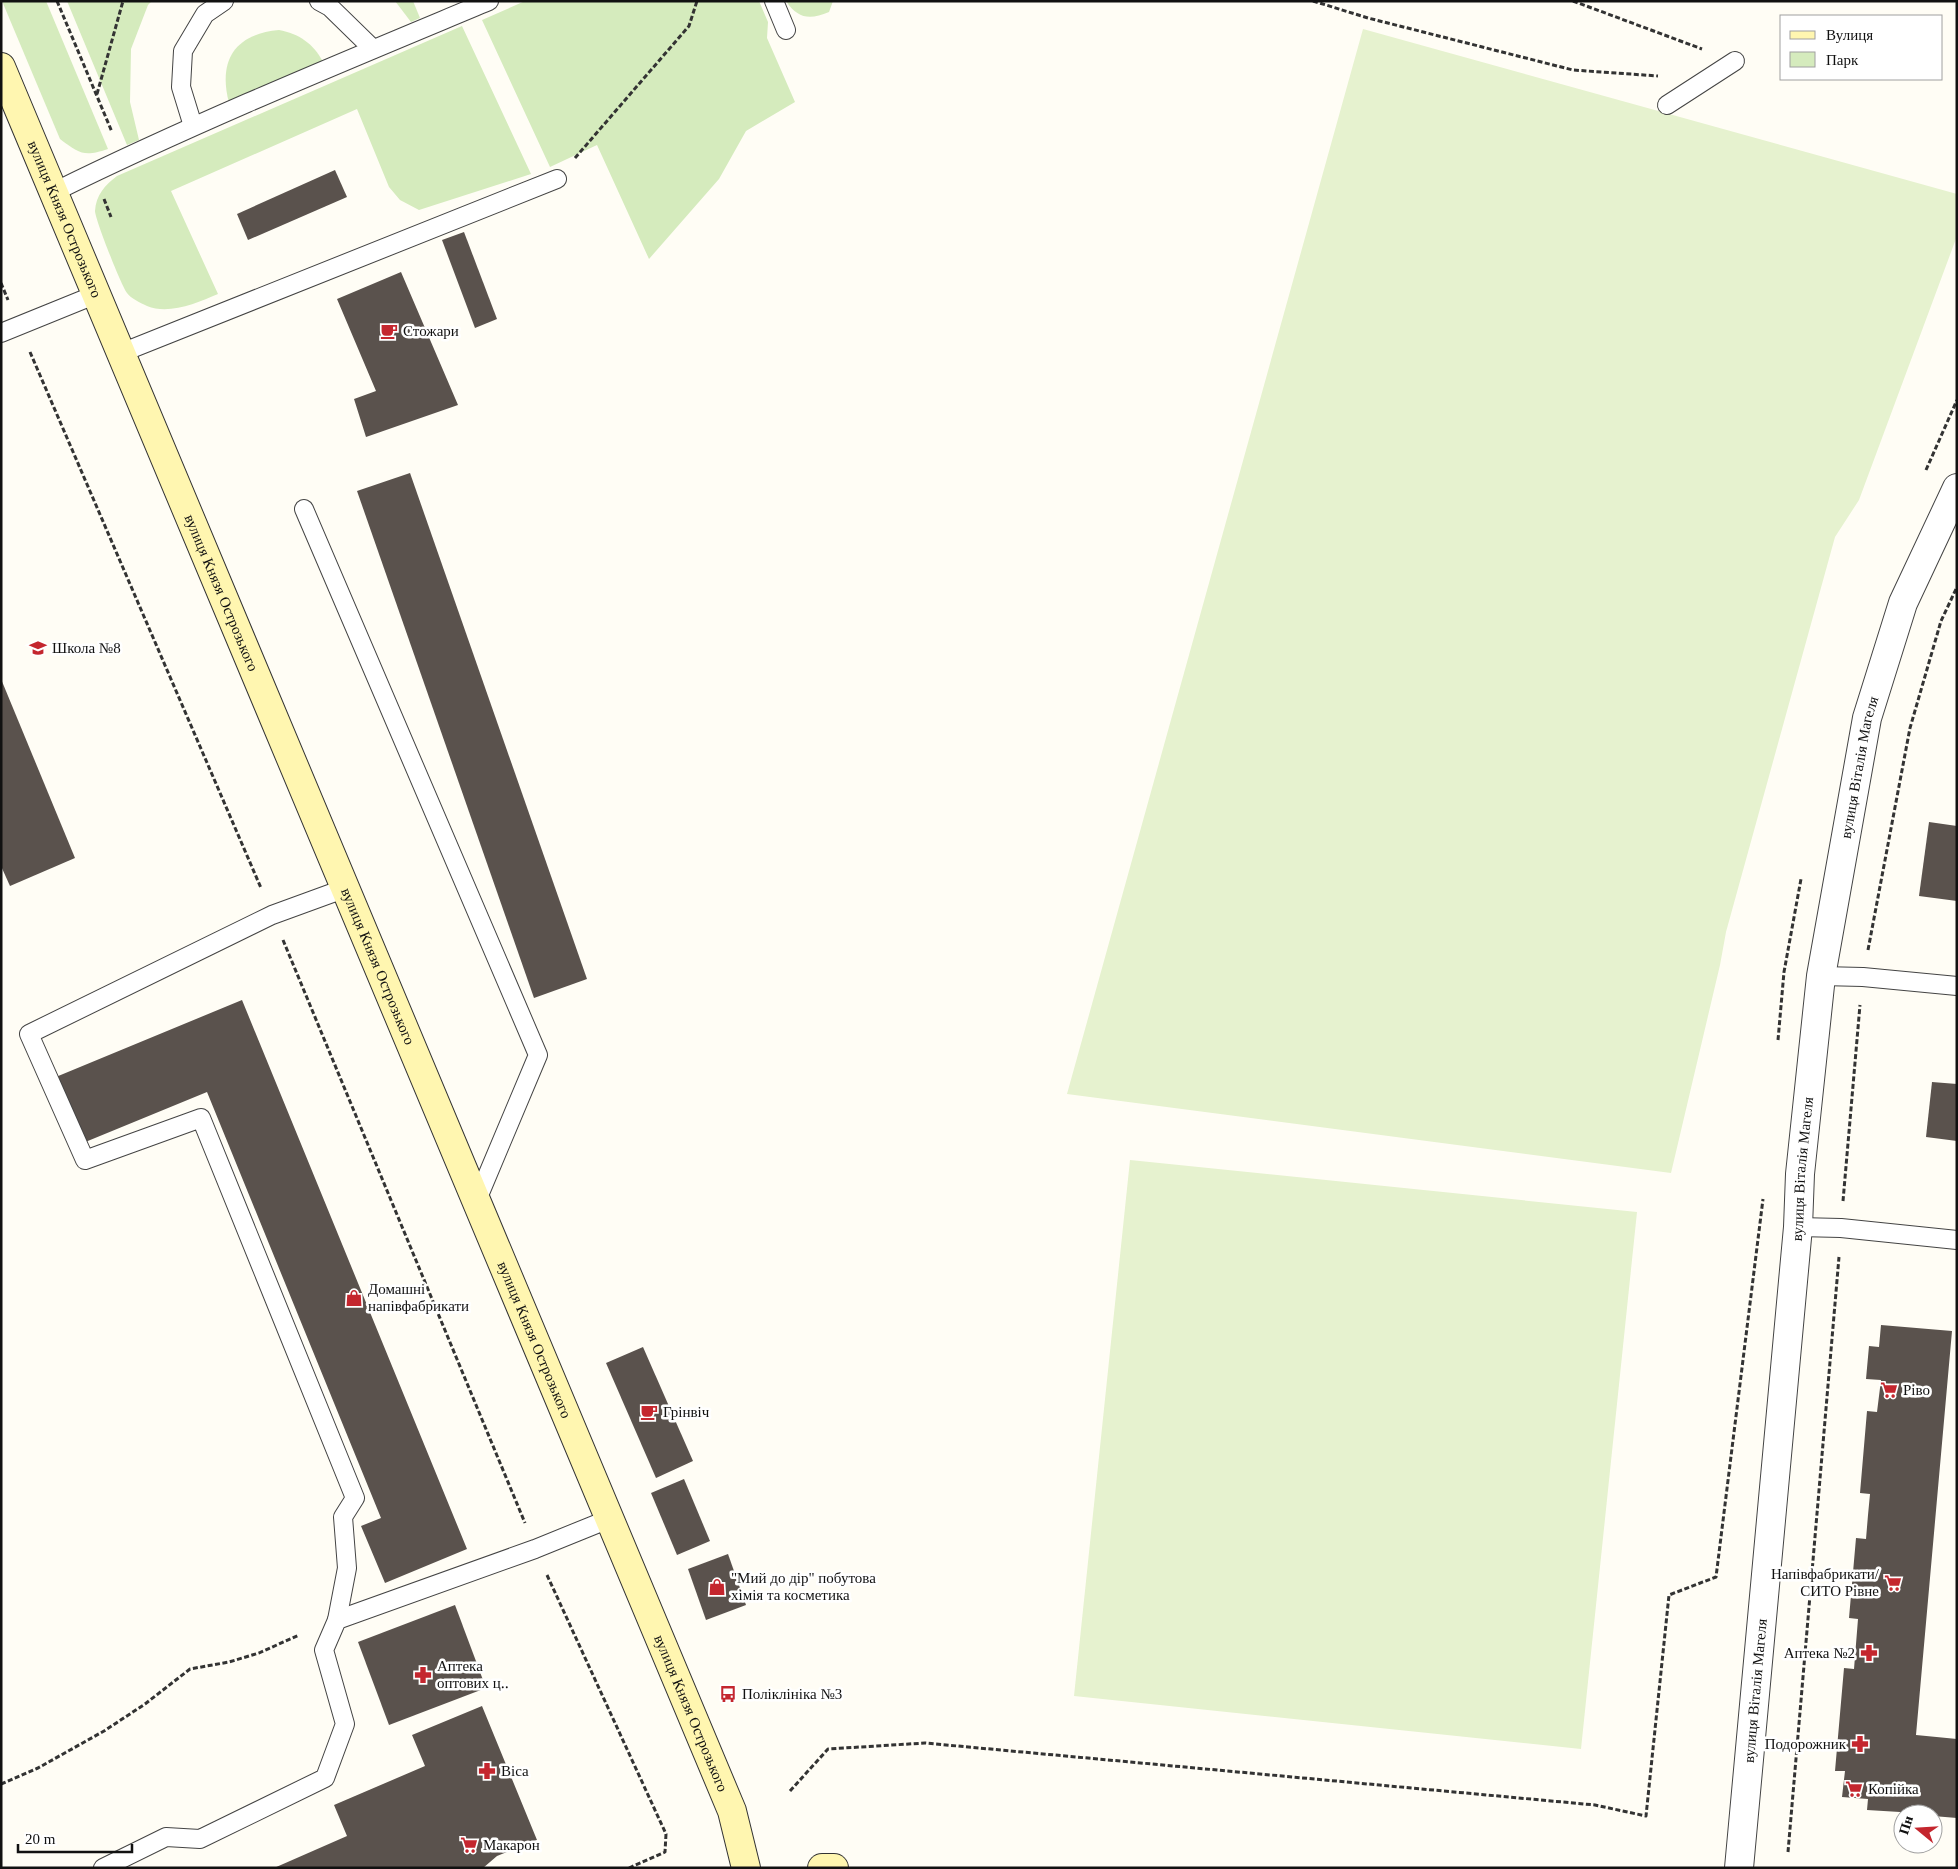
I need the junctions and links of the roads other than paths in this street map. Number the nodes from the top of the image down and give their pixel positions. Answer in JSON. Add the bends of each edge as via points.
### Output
{"nodes":[{"id":1,"x":224,"y":1,"type":"edge"},
{"id":2,"x":319,"y":1,"type":"edge"},
{"id":3,"x":489,"y":1,"type":"edge"},
{"id":4,"x":774,"y":1,"type":"edge"},
{"id":5,"x":454,"y":8,"type":"edge"},
{"id":6,"x":786,"y":30,"type":"dead end"},
{"id":7,"x":373,"y":49,"type":"junction"},
{"id":8,"x":1735,"y":61,"type":"road end"},
{"id":9,"x":1,"y":67,"type":"edge"},
{"id":10,"x":1667,"y":105,"type":"dead end"},
{"id":11,"x":193,"y":126,"type":"junction"},
{"id":12,"x":557,"y":179,"type":"road end"},
{"id":13,"x":54,"y":192,"type":"junction"},
{"id":14,"x":97,"y":294,"type":"junction"},
{"id":15,"x":1,"y":333,"type":"edge"},
{"id":16,"x":121,"y":353,"type":"junction"},
{"id":17,"x":1957,"y":488,"type":"edge"},
{"id":18,"x":304,"y":509,"type":"dead end"},
{"id":19,"x":346,"y":888,"type":"junction"},
{"id":20,"x":1821,"y":976,"type":"junction"},
{"id":21,"x":1957,"y":986,"type":"edge"},
{"id":22,"x":476,"y":1200,"type":"junction"},
{"id":23,"x":1798,"y":1227,"type":"junction"},
{"id":24,"x":1957,"y":1240,"type":"edge"},
{"id":25,"x":609,"y":1519,"type":"junction"},
{"id":26,"x":338,"y":1620,"type":"junction"},
{"id":27,"x":103,"y":1868,"type":"edge"},
{"id":28,"x":746,"y":1868,"type":"edge"},
{"id":29,"x":822,"y":1868,"type":"edge"},
{"id":30,"x":834,"y":1868,"type":"edge"},
{"id":31,"x":1739,"y":1868,"type":"edge"}],
"edges":[{"from":1,"to":11,"type":"lane","via":[[205,14],[183,51],[181,87]]},
{"from":2,"to":7,"type":"lane","via":[[330,7]]},
{"from":3,"to":5,"type":"lane"},
{"from":4,"to":6,"type":"lane"},
{"from":5,"to":7,"type":"lane"},
{"from":7,"to":11,"type":"lane"},
{"from":8,"to":10,"type":"lane"},
{"from":9,"to":13,"type":"street","name":"вулиця Князя Острозького"},
{"from":11,"to":13,"type":"lane"},
{"from":12,"to":16,"type":"lane"},
{"from":13,"to":14,"type":"street","name":"вулиця Князя Острозького"},
{"from":14,"to":15,"type":"lane"},
{"from":14,"to":16,"type":"street","name":"вулиця Князя Острозького"},
{"from":16,"to":19,"type":"street","name":"вулиця Князя Острозького"},
{"from":17,"to":20,"type":"street","name":"вулиця Віталія Магеля","via":[[1903,603],[1868,718]]},
{"from":18,"to":22,"type":"lane","via":[[538,1055]]},
{"from":19,"to":22,"type":"street","name":"вулиця Князя Острозького"},
{"from":19,"to":26,"type":"lane","via":[[272,915],[29,1034],[85,1160],[201,1118],[355,1498],[343,1516],[347,1568]]},
{"from":20,"to":21,"type":"lane"},
{"from":20,"to":23,"type":"street","name":"вулиця Віталія Магеля","via":[[1800,1174]]},
{"from":22,"to":25,"type":"street","name":"вулиця Князя Острозького"},
{"from":23,"to":24,"type":"lane","via":[[1841,1228]]},
{"from":23,"to":31,"type":"street","name":"вулиця Віталія Магеля"},
{"from":25,"to":26,"type":"lane"},
{"from":25,"to":28,"type":"street","name":"вулиця Князя Острозького","via":[[732,1811]]},
{"from":26,"to":27,"type":"lane","via":[[324,1650],[345,1724],[325,1778],[200,1839],[166,1837]]},
{"from":29,"to":30,"type":"street"}]}
